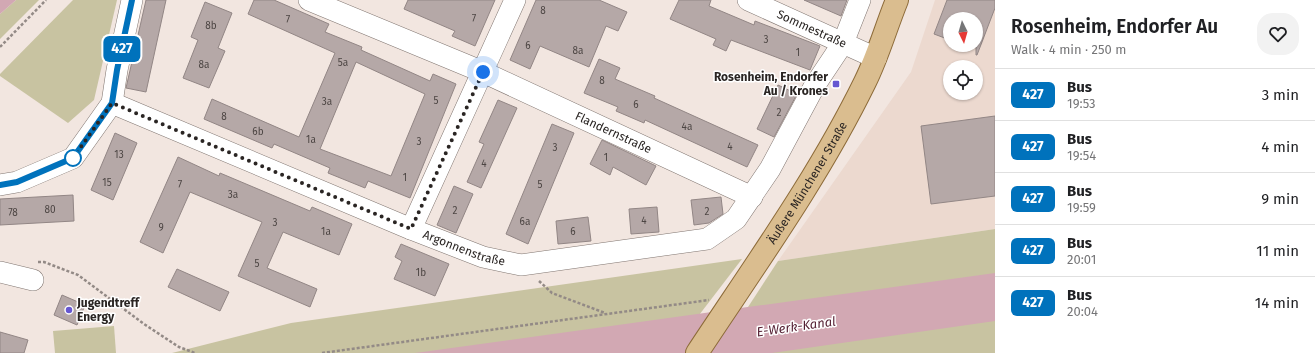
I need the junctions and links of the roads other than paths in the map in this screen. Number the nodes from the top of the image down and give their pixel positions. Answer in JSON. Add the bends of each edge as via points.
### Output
{"nodes":[{"id":1,"x":132,"y":0,"type":"edge"},
{"id":2,"x":309,"y":0,"type":"edge"},
{"id":3,"x":515,"y":0,"type":"edge"},
{"id":4,"x":748,"y":0,"type":"edge"},
{"id":5,"x":860,"y":0,"type":"edge"},
{"id":6,"x":897,"y":0,"type":"edge"},
{"id":7,"x":843,"y":43,"type":"junction"},
{"id":8,"x":876,"y":58,"type":"junction"},
{"id":9,"x":483,"y":72,"type":"junction"},
{"id":10,"x":112,"y":103,"type":"junction"},
{"id":11,"x":0,"y":185,"type":"edge"},
{"id":12,"x":752,"y":197,"type":"junction"},
{"id":13,"x":411,"y":229,"type":"junction"},
{"id":14,"x":0,"y":272,"type":"edge"},
{"id":15,"x":35,"y":272,"type":"road end"},
{"id":16,"x":697,"y":353,"type":"edge"}],
"edges":[{"from":1,"to":10,"type":"street"},
{"from":2,"to":9,"type":"street","name":"Flandernstraße"},
{"from":3,"to":9,"type":"street"},
{"from":4,"to":7,"type":"street","name":"Sommestraße"},
{"from":5,"to":7,"type":"street"},
{"from":6,"to":8,"type":"main road","name":"Äußere Münchener Straße"},
{"from":7,"to":8,"type":"street","name":"Sommestraße"},
{"from":7,"to":12,"type":"street"},
{"from":8,"to":16,"type":"main road","name":"Äußere Münchener Straße","via":[[832,146]]},
{"from":9,"to":12,"type":"street","name":"Flandernstraße"},
{"from":9,"to":13,"type":"street"},
{"from":10,"to":11,"type":"street","via":[[73,158],[17,182]]},
{"from":10,"to":13,"type":"street","name":"Argonnenstraße"},
{"from":12,"to":13,"type":"street","name":"Argonnenstraße","via":[[736,220],[708,239],[521,265],[483,258]]},
{"from":14,"to":15,"type":"street"}]}
